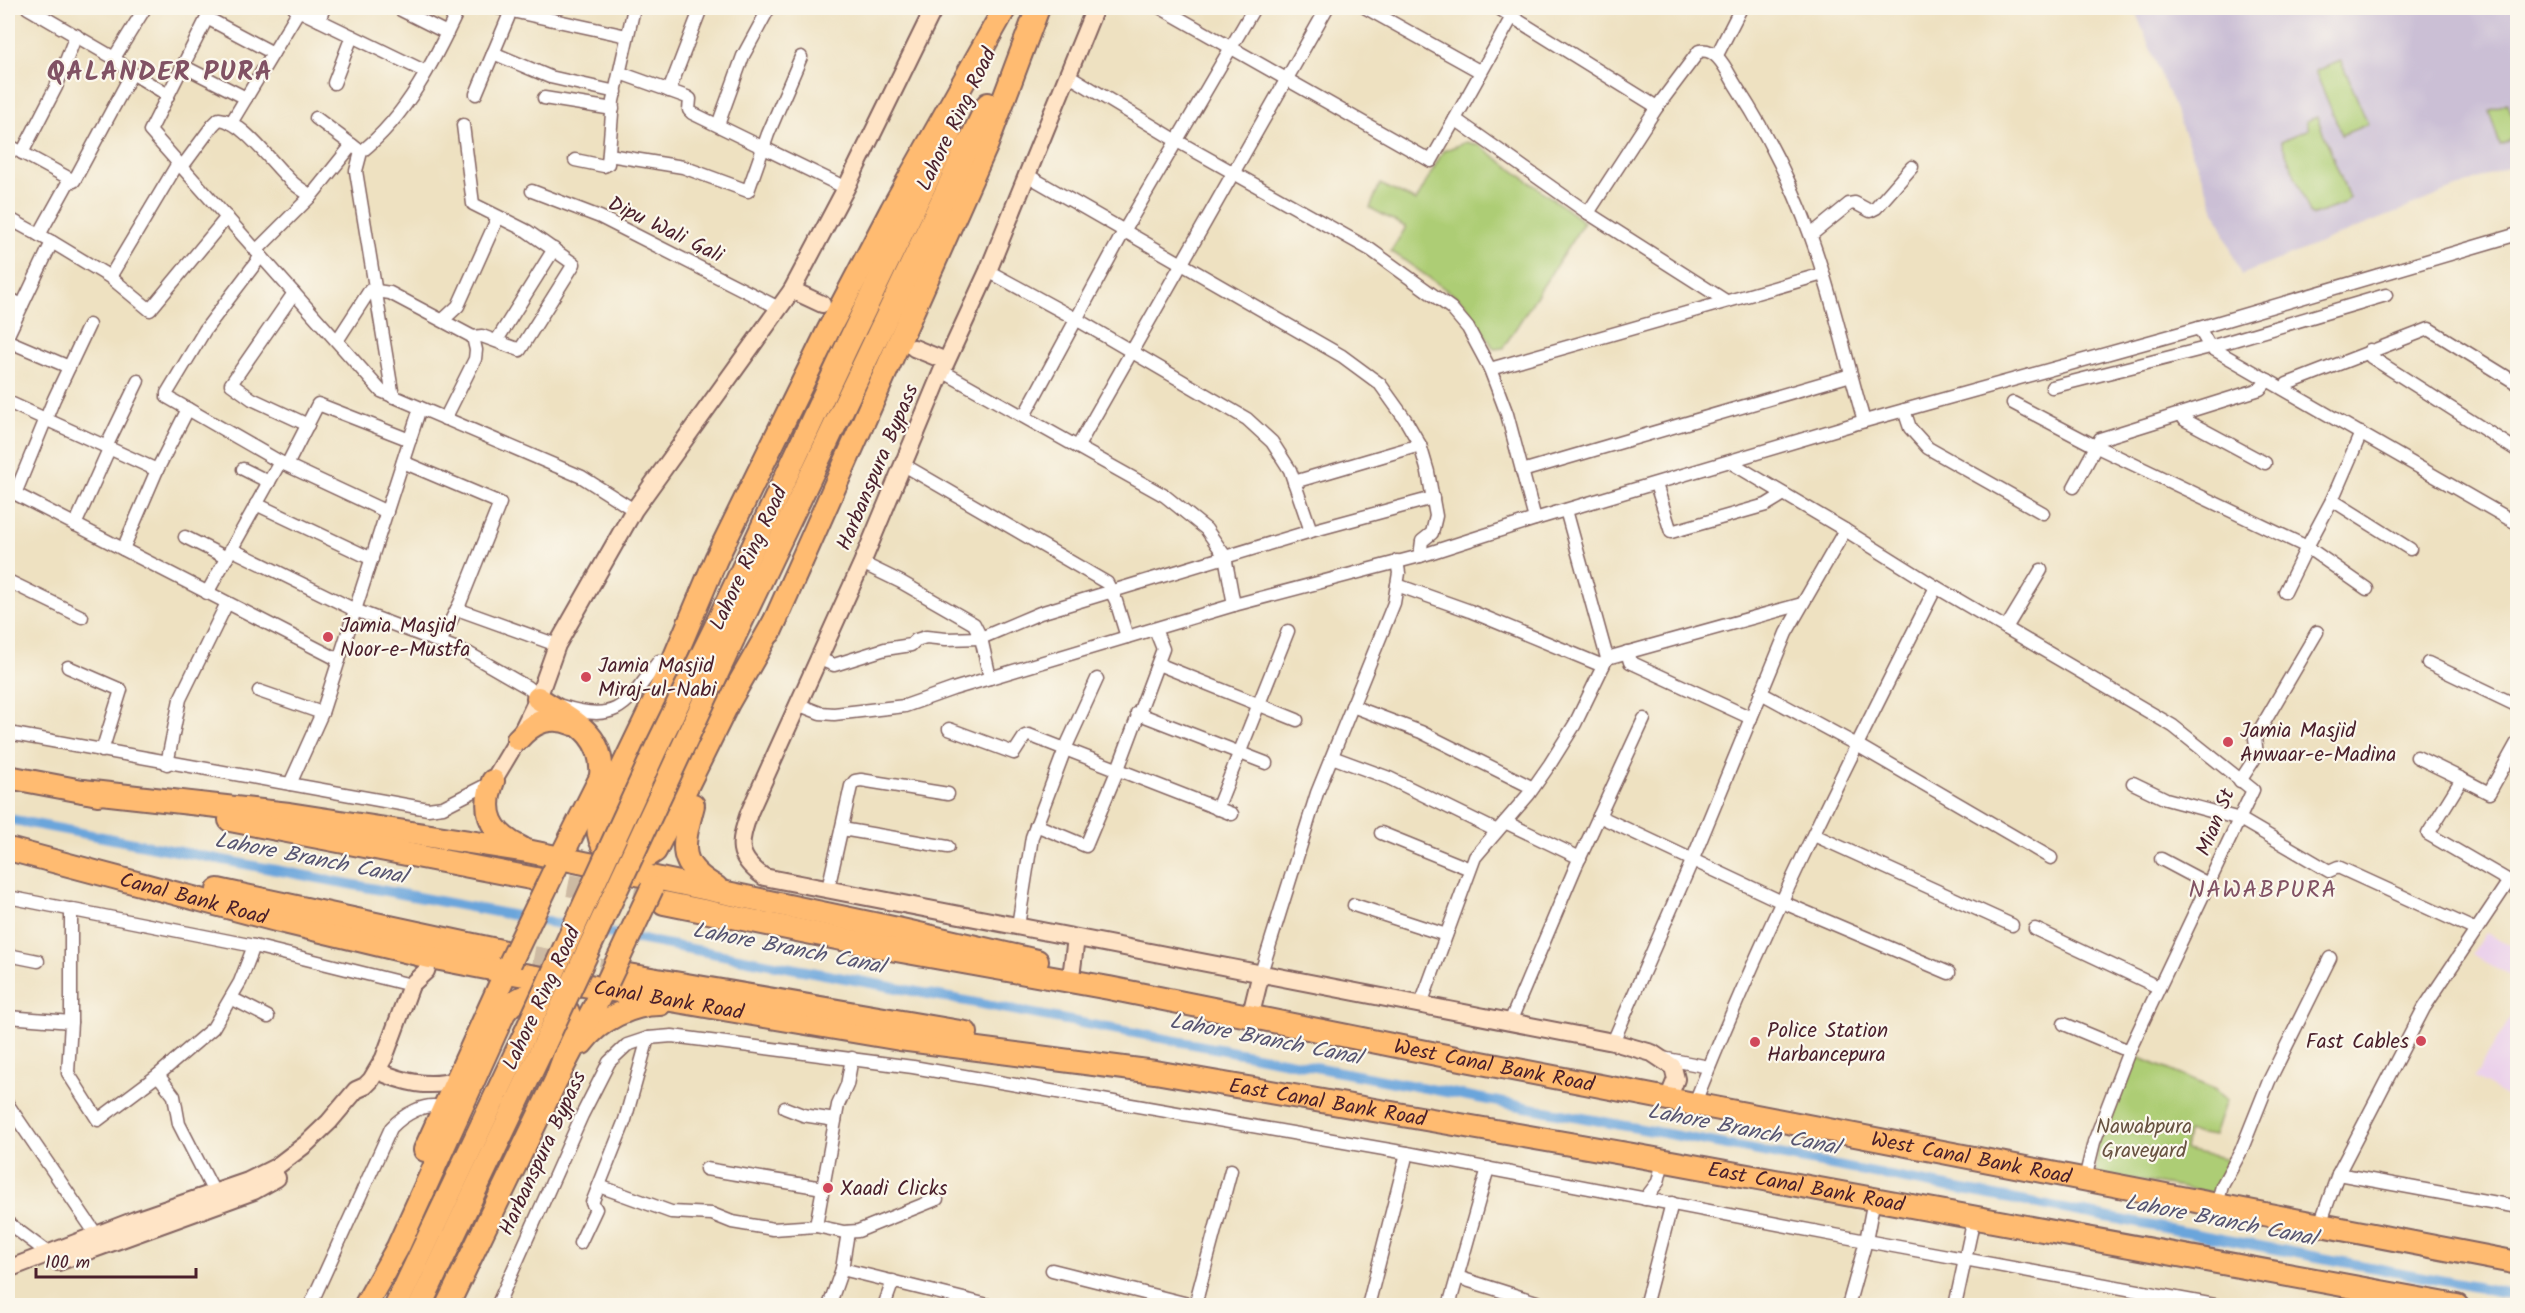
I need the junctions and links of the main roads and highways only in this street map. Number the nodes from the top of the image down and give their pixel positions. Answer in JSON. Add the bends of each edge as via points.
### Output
{"nodes":[{"id":1,"x":1005,"y":8,"type":"edge"},
{"id":2,"x":1010,"y":8,"type":"edge"},
{"id":3,"x":1036,"y":8,"type":"edge"},
{"id":4,"x":716,"y":559,"type":"junction"},
{"id":5,"x":776,"y":619,"type":"junction"},
{"id":6,"x":725,"y":633,"type":"junction"},
{"id":7,"x":538,"y":698,"type":"road end"},
{"id":8,"x":580,"y":727,"type":"junction"},
{"id":9,"x":518,"y":739,"type":"road end"},
{"id":10,"x":8,"y":777,"type":"edge"},
{"id":11,"x":601,"y":777,"type":"junction"},
{"id":12,"x":493,"y":781,"type":"road end"},
{"id":13,"x":83,"y":791,"type":"junction"},
{"id":14,"x":693,"y":805,"type":"junction"},
{"id":15,"x":579,"y":819,"type":"junction"},
{"id":16,"x":10,"y":850,"type":"edge"},
{"id":17,"x":527,"y":852,"type":"junction"},
{"id":18,"x":550,"y":869,"type":"junction"},
{"id":19,"x":658,"y":890,"type":"junction"},
{"id":20,"x":729,"y":893,"type":"junction"},
{"id":21,"x":506,"y":962,"type":"junction"},
{"id":22,"x":464,"y":963,"type":"junction"},
{"id":23,"x":613,"y":982,"type":"junction"},
{"id":24,"x":1109,"y":988,"type":"junction"},
{"id":25,"x":685,"y":1004,"type":"junction"},
{"id":26,"x":478,"y":1030,"type":"junction"},
{"id":27,"x":1155,"y":1072,"type":"junction"},
{"id":28,"x":557,"y":1078,"type":"junction"},
{"id":29,"x":2517,"y":1263,"type":"edge"},
{"id":30,"x":2377,"y":1298,"type":"edge"},
{"id":31,"x":360,"y":1305,"type":"edge"},
{"id":32,"x":365,"y":1305,"type":"edge"},
{"id":33,"x":396,"y":1305,"type":"edge"},
{"id":34,"x":420,"y":1305,"type":"edge"},
{"id":35,"x":447,"y":1305,"type":"edge"},
{"id":36,"x":2457,"y":1305,"type":"edge"}],
"edges":[{"from":1,"to":4,"type":"highway","via":[[828,331]]},
{"from":2,"to":6,"type":"highway","name":"Lahore Ring Road","via":[[846,348]]},
{"from":3,"to":5,"type":"highway","via":[[987,144]]},
{"from":3,"to":6,"type":"highway","name":"Lahore Ring Road"},
{"from":4,"to":5,"type":"highway","via":[[668,673],[600,814],[597,824],[602,844],[616,858],[637,861],[647,857],[661,842],[728,703]]},
{"from":4,"to":11,"type":"highway"},
{"from":5,"to":14,"type":"highway"},
{"from":6,"to":33,"type":"highway","name":"Lahore Ring Road","bridge":true,"via":[[657,746]]},
{"from":6,"to":34,"type":"highway","name":"Lahore Ring Road","bridge":true,"via":[[545,1043]]},
{"from":7,"to":8,"type":"highway"},
{"from":8,"to":9,"type":"highway","via":[[552,719],[527,729]]},
{"from":8,"to":11,"type":"highway","via":[[599,748]]},
{"from":10,"to":13,"type":"highway"},
{"from":11,"to":15,"type":"highway"},
{"from":12,"to":17,"type":"highway","via":[[488,802],[492,823],[500,835]]},
{"from":13,"to":17,"type":"highway","via":[[289,814]]},
{"from":13,"to":18,"type":"highway","via":[[331,841]]},
{"from":14,"to":19,"type":"highway"},
{"from":14,"to":20,"type":"highway","via":[[685,857],[704,880]]},
{"from":15,"to":17,"type":"highway","via":[[556,843]]},
{"from":15,"to":18,"type":"highway"},
{"from":16,"to":21,"type":"highway","via":[[175,880]]},
{"from":16,"to":22,"type":"highway","name":"Canal Bank Road","via":[[276,920]]},
{"from":17,"to":18,"type":"highway"},
{"from":18,"to":19,"type":"highway"},
{"from":18,"to":21,"type":"highway","bridge":true},
{"from":19,"to":20,"type":"highway"},
{"from":19,"to":23,"type":"highway","bridge":true},
{"from":19,"to":24,"type":"highway","via":[[896,950]]},
{"from":20,"to":24,"type":"highway","via":[[1072,969]]},
{"from":21,"to":22,"type":"highway","name":"Canal Bank Road"},
{"from":21,"to":23,"type":"highway","name":"Canal Bank Road"},
{"from":21,"to":26,"type":"highway"},
{"from":22,"to":26,"type":"highway","via":[[484,989]]},
{"from":23,"to":25,"type":"highway","name":"Canal Bank Road"},
{"from":23,"to":27,"type":"highway","via":[[1036,1045]]},
{"from":23,"to":28,"type":"highway"},
{"from":24,"to":29,"type":"highway","name":"West Canal Bank Road"},
{"from":25,"to":27,"type":"highway","name":"Canal Bank Road","via":[[900,1039]]},
{"from":25,"to":28,"type":"highway","via":[[649,1004],[616,1015],[588,1036]]},
{"from":26,"to":31,"type":"highway"},
{"from":27,"to":30,"type":"highway","name":"East Canal Bank Road","via":[[1874,1199]]},
{"from":28,"to":32,"type":"highway","via":[[571,1020],[566,1009],[548,995],[527,994],[504,1013],[398,1247]]},
{"from":28,"to":35,"type":"highway"},
{"from":30,"to":36,"type":"highway","name":"East Canal Bank Road"}]}
